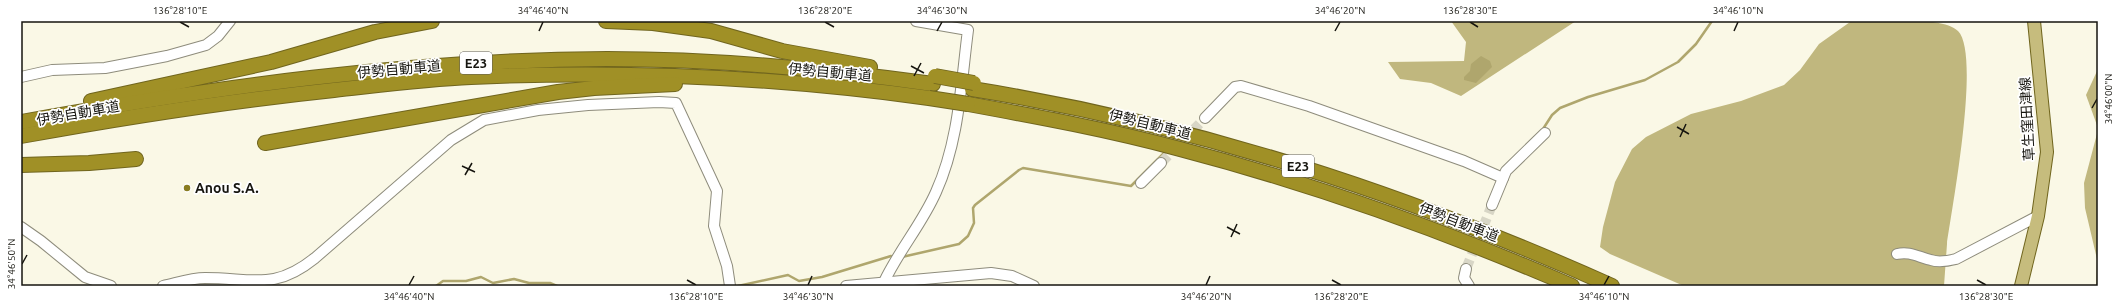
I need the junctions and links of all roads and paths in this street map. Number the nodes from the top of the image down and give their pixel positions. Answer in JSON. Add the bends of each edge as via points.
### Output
{"nodes":[{"id":1,"x":230,"y":21,"type":"edge"},
{"id":2,"x":432,"y":21,"type":"edge"},
{"id":3,"x":606,"y":21,"type":"edge"},
{"id":4,"x":916,"y":21,"type":"edge"},
{"id":5,"x":2034,"y":21,"type":"edge"},
{"id":6,"x":21,"y":77,"type":"edge"},
{"id":7,"x":934,"y":80,"type":"junction"},
{"id":8,"x":779,"y":82,"type":"junction"},
{"id":9,"x":21,"y":118,"type":"edge"},
{"id":10,"x":1205,"y":118,"type":"tunnel mouth"},
{"id":11,"x":21,"y":122,"type":"edge"},
{"id":12,"x":1545,"y":133,"type":"dead end"},
{"id":13,"x":21,"y":136,"type":"edge"},
{"id":14,"x":265,"y":143,"type":"dead end"},
{"id":15,"x":136,"y":158,"type":"dead end"},
{"id":16,"x":1161,"y":163,"type":"tunnel mouth"},
{"id":17,"x":21,"y":164,"type":"edge"},
{"id":18,"x":1503,"y":178,"type":"junction"},
{"id":19,"x":1141,"y":183,"type":"dead end"},
{"id":20,"x":1492,"y":205,"type":"tunnel mouth"},
{"id":21,"x":2038,"y":216,"type":"junction"},
{"id":22,"x":21,"y":227,"type":"edge"},
{"id":23,"x":1897,"y":254,"type":"dead end"},
{"id":24,"x":1466,"y":270,"type":"tunnel mouth"},
{"id":25,"x":884,"y":282,"type":"junction"},
{"id":26,"x":730,"y":284,"type":"edge"},
{"id":27,"x":111,"y":286,"type":"edge"},
{"id":28,"x":163,"y":286,"type":"edge"},
{"id":29,"x":846,"y":286,"type":"edge"},
{"id":30,"x":1034,"y":286,"type":"edge"},
{"id":31,"x":1469,"y":286,"type":"edge"},
{"id":32,"x":1572,"y":286,"type":"edge"},
{"id":33,"x":1612,"y":286,"type":"edge"},
{"id":34,"x":2021,"y":286,"type":"edge"}],
"edges":[{"from":1,"to":6,"type":"street","via":[[218,36],[206,45],[167,56],[105,68],[52,70]]},
{"from":2,"to":9,"type":"highway","via":[[375,32],[271,62]]},
{"from":3,"to":7,"type":"highway","via":[[711,31],[782,51]]},
{"from":4,"to":25,"type":"street","via":[[968,30],[954,139],[948,161],[932,200]]},
{"from":5,"to":21,"type":"main road","name":"草生窪田津線","via":[[2047,152]]},
{"from":7,"to":11,"type":"highway","name":"伊勢自動車道","number":"E23","via":[[754,64],[670,61],[600,60],[470,64],[282,81]]},
{"from":7,"to":33,"type":"highway","name":"伊勢自動車道","number":"E23","via":[[973,86],[1191,134],[1364,187],[1485,231]]},
{"from":8,"to":13,"type":"highway","name":"伊勢自動車道","number":"E23","via":[[607,74],[470,77],[222,103]]},
{"from":8,"to":14,"type":"highway","via":[[594,88],[472,106]]},
{"from":8,"to":32,"type":"highway","name":"伊勢自動車道","number":"E23","bridge":true,"via":[[866,90],[968,104],[1179,148],[1421,224]]},
{"from":10,"to":18,"type":"street","via":[[1235,87],[1241,86],[1309,106],[1464,161]]},
{"from":12,"to":18,"type":"street","via":[[1510,167]]},
{"from":15,"to":17,"type":"highway","via":[[89,163]]},
{"from":16,"to":19,"type":"street"},
{"from":18,"to":20,"type":"street"},
{"from":21,"to":23,"type":"street","via":[[1956,259],[1943,262],[1908,252]]},
{"from":21,"to":34,"type":"main road","name":"草生窪田津線"},
{"from":22,"to":27,"type":"street","via":[[42,240],[84,277]]},
{"from":24,"to":31,"type":"street","via":[[1464,278]]},
{"from":25,"to":29,"type":"street"},
{"from":25,"to":30,"type":"street","via":[[998,273]]},
{"from":26,"to":28,"type":"street","via":[[714,226],[717,191],[676,103],[659,102],[588,105],[491,118],[451,140],[315,258],[293,273],[282,278],[258,281],[197,278]]}]}
